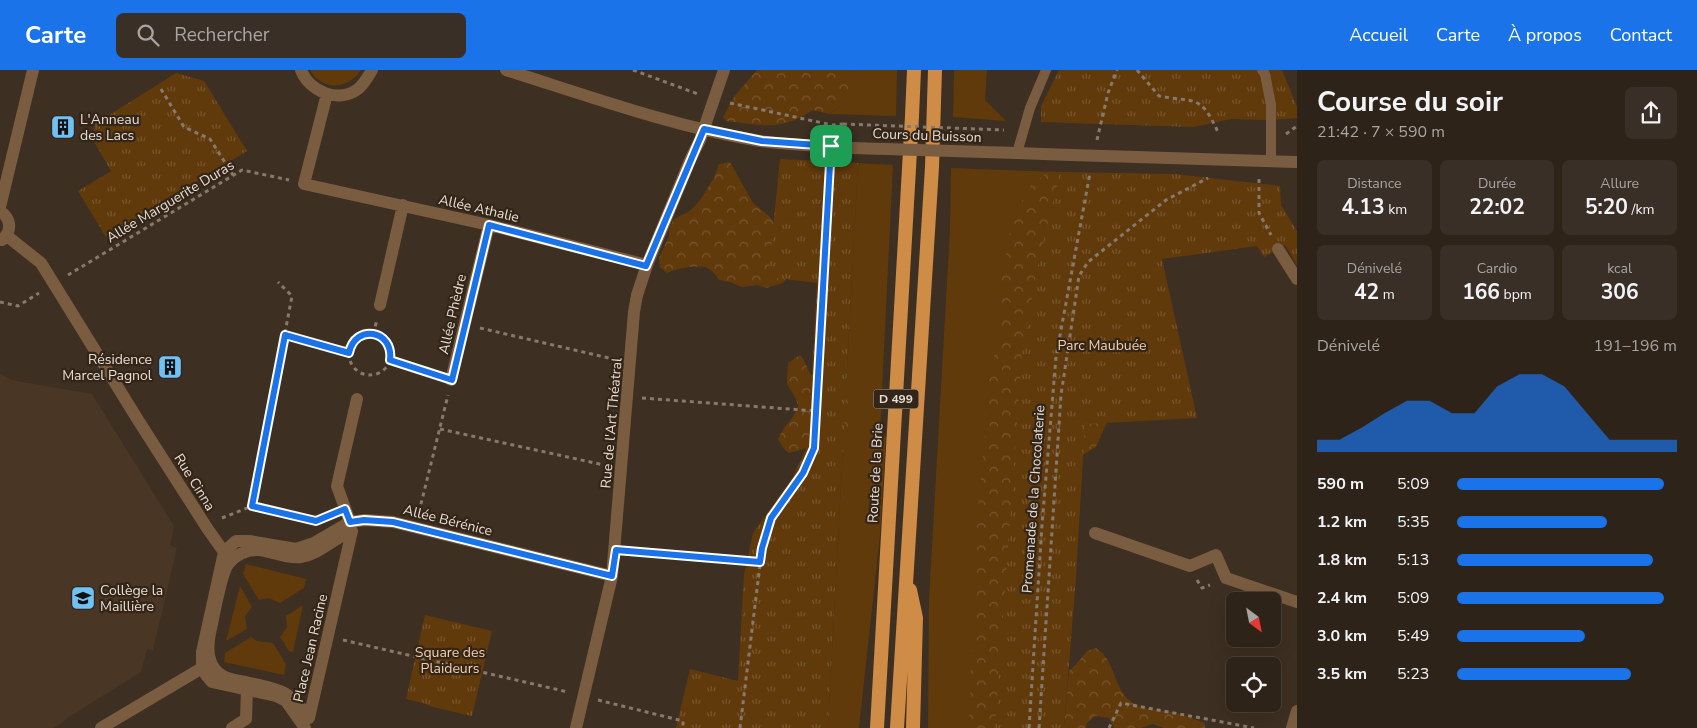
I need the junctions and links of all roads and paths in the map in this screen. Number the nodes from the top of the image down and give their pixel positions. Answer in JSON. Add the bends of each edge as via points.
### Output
{"nodes":[{"id":1,"x":33,"y":70,"type":"edge"},
{"id":2,"x":301,"y":70,"type":"edge"},
{"id":3,"x":372,"y":70,"type":"edge"},
{"id":4,"x":506,"y":70,"type":"edge"},
{"id":5,"x":633,"y":70,"type":"edge"},
{"id":6,"x":724,"y":70,"type":"edge"},
{"id":7,"x":914,"y":70,"type":"edge"},
{"id":8,"x":935,"y":70,"type":"edge"},
{"id":9,"x":1046,"y":70,"type":"edge"},
{"id":10,"x":1137,"y":70,"type":"edge"},
{"id":11,"x":1262,"y":70,"type":"edge"},
{"id":12,"x":161,"y":89,"type":"dead end"},
{"id":13,"x":327,"y":94,"type":"junction"},
{"id":14,"x":714,"y":100,"type":"junction"},
{"id":15,"x":1297,"y":126,"type":"edge"},
{"id":16,"x":704,"y":129,"type":"junction"},
{"id":17,"x":1004,"y":130,"type":"dead end"},
{"id":18,"x":1218,"y":132,"type":"dead end"},
{"id":19,"x":1283,"y":135,"type":"dead end"},
{"id":20,"x":831,"y":146,"type":"junction"},
{"id":21,"x":1017,"y":153,"type":"junction"},
{"id":22,"x":1272,"y":161,"type":"junction"},
{"id":23,"x":1297,"y":162,"type":"edge"},
{"id":24,"x":234,"y":175,"type":"junction"},
{"id":25,"x":1208,"y":178,"type":"dead end"},
{"id":26,"x":1259,"y":179,"type":"dead end"},
{"id":27,"x":304,"y":184,"type":"junction"},
{"id":28,"x":403,"y":205,"type":"junction"},
{"id":29,"x":0,"y":207,"type":"edge"},
{"id":30,"x":0,"y":211,"type":"edge"},
{"id":31,"x":489,"y":225,"type":"junction"},
{"id":32,"x":3,"y":239,"type":"edge"},
{"id":33,"x":1278,"y":249,"type":"joint"},
{"id":34,"x":646,"y":266,"type":"junction"},
{"id":35,"x":1079,"y":276,"type":"junction"},
{"id":36,"x":1297,"y":279,"type":"edge"},
{"id":37,"x":278,"y":282,"type":"dead end"},
{"id":38,"x":54,"y":284,"type":"junction"},
{"id":39,"x":0,"y":302,"type":"edge"},
{"id":40,"x":380,"y":305,"type":"dead end"},
{"id":41,"x":465,"y":324,"type":"junction"},
{"id":42,"x":285,"y":335,"type":"junction"},
{"id":43,"x":349,"y":353,"type":"junction"},
{"id":44,"x":390,"y":360,"type":"junction"},
{"id":45,"x":630,"y":363,"type":"junction"},
{"id":46,"x":452,"y":380,"type":"junction"},
{"id":47,"x":628,"y":397,"type":"junction"},
{"id":48,"x":357,"y":400,"type":"dead end"},
{"id":49,"x":816,"y":411,"type":"junction"},
{"id":50,"x":440,"y":429,"type":"junction"},
{"id":51,"x":622,"y":468,"type":"junction"},
{"id":52,"x":252,"y":506,"type":"junction"},
{"id":53,"x":345,"y":509,"type":"junction"},
{"id":54,"x":350,"y":522,"type":"junction"},
{"id":55,"x":207,"y":528,"type":"junction"},
{"id":56,"x":416,"y":528,"type":"junction"},
{"id":57,"x":1095,"y":533,"type":"dead end"},
{"id":58,"x":616,"y":550,"type":"junction"},
{"id":59,"x":224,"y":552,"type":"junction"},
{"id":60,"x":760,"y":562,"type":"junction"},
{"id":61,"x":906,"y":572,"type":"junction"},
{"id":62,"x":612,"y":576,"type":"junction"},
{"id":63,"x":1297,"y":602,"type":"edge"},
{"id":64,"x":328,"y":637,"type":"junction"},
{"id":65,"x":202,"y":668,"type":"junction"},
{"id":66,"x":247,"y":689,"type":"junction"},
{"id":67,"x":584,"y":696,"type":"junction"},
{"id":68,"x":1297,"y":710,"type":"edge"},
{"id":69,"x":101,"y":728,"type":"edge"},
{"id":70,"x":232,"y":728,"type":"edge"},
{"id":71,"x":305,"y":728,"type":"edge"},
{"id":72,"x":576,"y":728,"type":"edge"},
{"id":73,"x":683,"y":728,"type":"edge"},
{"id":74,"x":740,"y":728,"type":"edge"},
{"id":75,"x":877,"y":728,"type":"edge"},
{"id":76,"x":897,"y":728,"type":"edge"},
{"id":77,"x":913,"y":728,"type":"edge"},
{"id":78,"x":1029,"y":728,"type":"edge"},
{"id":79,"x":1039,"y":728,"type":"edge"},
{"id":80,"x":1109,"y":728,"type":"edge"},
{"id":81,"x":1254,"y":728,"type":"edge"},
{"id":82,"x":1292,"y":728,"type":"edge"}],
"edges":[{"from":1,"to":29,"type":"street"},
{"from":2,"to":13,"type":"street","via":[[314,88]]},
{"from":3,"to":13,"type":"street","via":[[356,90],[342,95]]},
{"from":4,"to":16,"type":"street","name":"Cours du Buisson"},
{"from":5,"to":14,"type":"path"},
{"from":6,"to":14,"type":"street","name":"Rue de l'Art Théatral"},
{"from":7,"to":75,"type":"highway","name":"Route de la Brie","number":"D 499"},
{"from":8,"to":61,"type":"highway","number":"D 499","via":[[932,167]]},
{"from":9,"to":21,"type":"lane","via":[[1030,108]]},
{"from":10,"to":18,"type":"path","via":[[1159,96],[1201,104]]},
{"from":11,"to":22,"type":"lane","via":[[1271,105]]},
{"from":12,"to":24,"type":"path","via":[[184,127],[210,139]]},
{"from":13,"to":27,"type":"street"},
{"from":14,"to":16,"type":"street","name":"Rue de l'Art Théatral"},
{"from":14,"to":17,"type":"path","bridge":true,"via":[[832,125]]},
{"from":15,"to":19,"type":"path"},
{"from":16,"to":20,"type":"street","name":"Cours du Buisson","via":[[762,141]]},
{"from":16,"to":34,"type":"street","name":"Rue de l'Art Théatral"},
{"from":20,"to":21,"type":"street","name":"Cours du Buisson","bridge":true},
{"from":20,"to":49,"type":"path"},
{"from":21,"to":22,"type":"street","name":"Cours du Buisson","bridge":true},
{"from":22,"to":23,"type":"street","name":"Cours du Buisson"},
{"from":24,"to":27,"type":"path","name":"Allée Marguerite Duras","via":[[242,170]]},
{"from":24,"to":38,"type":"path","name":"Allée Marguerite Duras"},
{"from":25,"to":35,"type":"path","via":[[1166,200],[1088,262]]},
{"from":26,"to":33,"type":"path","via":[[1259,213]]},
{"from":27,"to":28,"type":"street","name":"Allée Athalie"},
{"from":28,"to":31,"type":"street","name":"Allée Athalie"},
{"from":28,"to":40,"type":"street"},
{"from":30,"to":32,"type":"street","via":[[9,221],[9,231]]},
{"from":31,"to":34,"type":"street","name":"Allée Athalie"},
{"from":31,"to":41,"type":"street","name":"Allée Phèdre"},
{"from":32,"to":38,"type":"street","name":"Rue Cinna","via":[[41,263]]},
{"from":33,"to":36,"type":"street"},
{"from":34,"to":45,"type":"street","name":"Rue de l'Art Théatral","via":[[634,312]]},
{"from":35,"to":78,"type":"path","name":"Promenade de la Chocolaterie","via":[[1072,273],[1056,357]]},
{"from":35,"to":79,"type":"path","via":[[1061,395]]},
{"from":37,"to":42,"type":"path","via":[[292,296]]},
{"from":38,"to":39,"type":"path","name":"Allée Marguerite Duras","via":[[18,306]]},
{"from":38,"to":55,"type":"street","name":"Rue Cinna"},
{"from":41,"to":45,"type":"path"},
{"from":41,"to":46,"type":"street","name":"Allée Phèdre"},
{"from":42,"to":43,"type":"path"},
{"from":42,"to":52,"type":"path"},
{"from":43,"to":44,"type":"path","via":[[353,366],[364,374],[377,374]]},
{"from":43,"to":44,"type":"path","via":[[354,340],[374,334],[386,340]]},
{"from":44,"to":46,"type":"path"},
{"from":45,"to":47,"type":"street","name":"Rue de l'Art Théatral"},
{"from":46,"to":50,"type":"path"},
{"from":47,"to":49,"type":"path"},
{"from":47,"to":51,"type":"street","name":"Rue de l'Art Théatral"},
{"from":48,"to":53,"type":"street","via":[[337,486]]},
{"from":49,"to":60,"type":"path","via":[[814,448],[803,473],[771,518]]},
{"from":50,"to":51,"type":"path"},
{"from":50,"to":56,"type":"path"},
{"from":51,"to":58,"type":"street","name":"Rue de l'Art Théatral"},
{"from":52,"to":53,"type":"path","via":[[316,521]]},
{"from":52,"to":55,"type":"path","via":[[217,520]]},
{"from":53,"to":54,"type":"street"},
{"from":54,"to":56,"type":"street","name":"Allée Bérénice","via":[[393,522]]},
{"from":54,"to":59,"type":"street","name":"Allée Bérénice","via":[[314,543],[296,549],[236,541]]},
{"from":55,"to":59,"type":"street","name":"Rue Cinna"},
{"from":56,"to":62,"type":"street","name":"Allée Bérénice"},
{"from":57,"to":63,"type":"street","via":[[1190,566],[1216,555],[1226,578]]},
{"from":58,"to":60,"type":"path"},
{"from":58,"to":62,"type":"street","name":"Rue de l'Art Théatral"},
{"from":59,"to":65,"type":"street","via":[[202,652]]},
{"from":60,"to":74,"type":"path"},
{"from":61,"to":76,"type":"highway"},
{"from":61,"to":77,"type":"highway","via":[[916,618]]},
{"from":62,"to":67,"type":"street","name":"Rue de l'Art Théatral"},
{"from":64,"to":64,"type":"street","name":"Place Jean Racine","via":[[352,531],[305,556],[253,550],[241,554],[228,566],[208,648],[214,668],[224,676],[283,692],[297,702],[309,718]]},
{"from":64,"to":67,"type":"path"},
{"from":65,"to":66,"type":"street","via":[[212,682]]},
{"from":65,"to":69,"type":"street"},
{"from":66,"to":70,"type":"street","via":[[246,719]]},
{"from":66,"to":71,"type":"street","via":[[286,701]]},
{"from":67,"to":72,"type":"street","name":"Rue de l'Art Théatral"},
{"from":67,"to":73,"type":"path","via":[[683,721]]},
{"from":68,"to":82,"type":"street"},
{"from":80,"to":81,"type":"path","via":[[1121,703]]}]}
